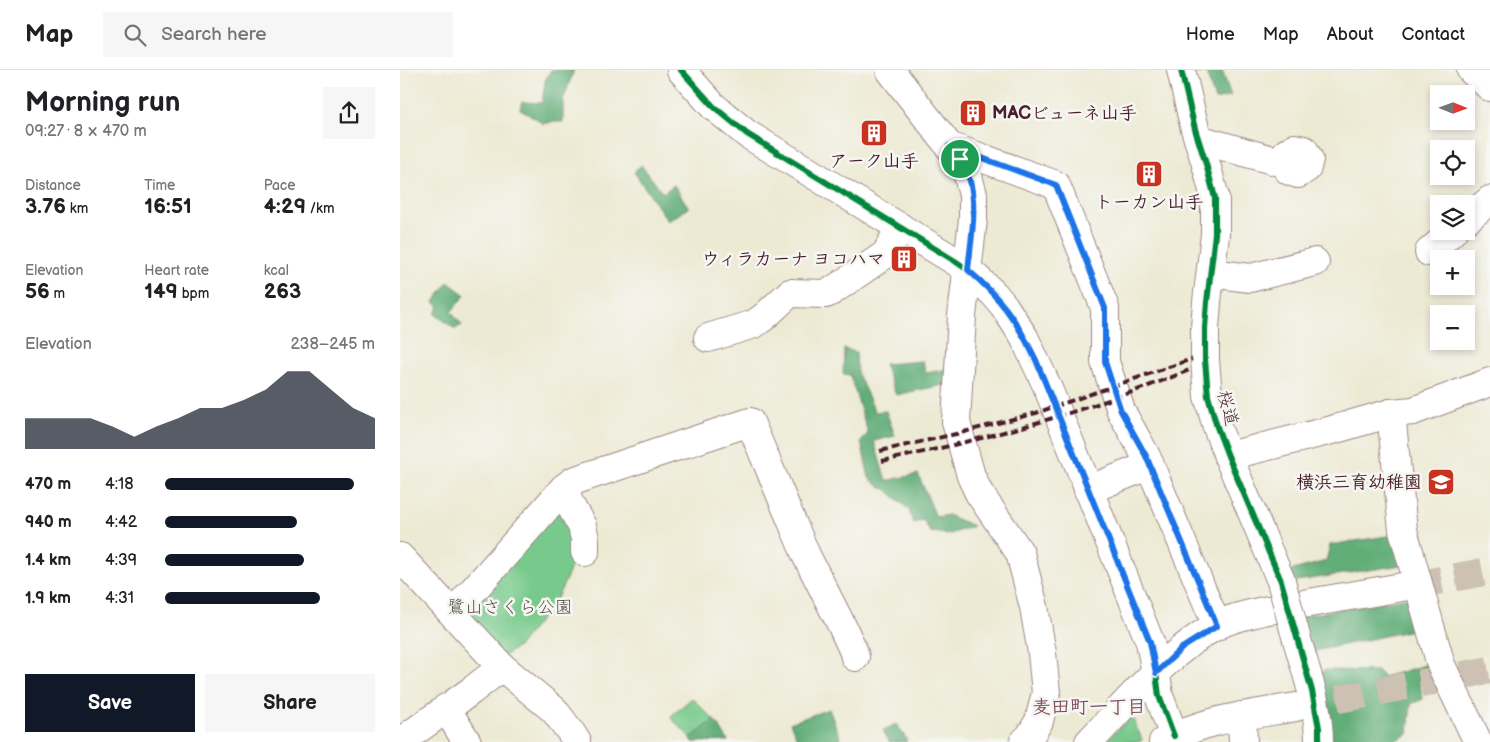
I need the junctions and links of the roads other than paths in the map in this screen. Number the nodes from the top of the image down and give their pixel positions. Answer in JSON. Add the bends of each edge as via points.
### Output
{"nodes":[{"id":1,"x":681,"y":70,"type":"edge"},
{"id":2,"x":890,"y":70,"type":"edge"},
{"id":3,"x":1181,"y":70,"type":"edge"},
{"id":4,"x":1471,"y":70,"type":"edge"},
{"id":5,"x":1490,"y":87,"type":"edge"},
{"id":6,"x":1198,"y":139,"type":"junction"},
{"id":7,"x":949,"y":146,"type":"junction"},
{"id":8,"x":1283,"y":163,"type":"dead end"},
{"id":9,"x":1490,"y":200,"type":"edge"},
{"id":10,"x":1475,"y":212,"type":"edge"},
{"id":11,"x":900,"y":227,"type":"junction"},
{"id":12,"x":1443,"y":240,"type":"edge"},
{"id":13,"x":1429,"y":252,"type":"dead end"},
{"id":14,"x":1315,"y":262,"type":"dead end"},
{"id":15,"x":968,"y":270,"type":"junction"},
{"id":16,"x":1211,"y":273,"type":"junction"},
{"id":17,"x":708,"y":338,"type":"dead end"},
{"id":18,"x":1490,"y":382,"type":"edge"},
{"id":19,"x":1392,"y":413,"type":"junction"},
{"id":20,"x":1228,"y":456,"type":"junction"},
{"id":21,"x":1150,"y":465,"type":"junction"},
{"id":22,"x":564,"y":488,"type":"junction"},
{"id":23,"x":1088,"y":490,"type":"junction"},
{"id":24,"x":585,"y":552,"type":"dead end"},
{"id":25,"x":400,"y":557,"type":"edge"},
{"id":26,"x":1414,"y":585,"type":"tunnel mouth"},
{"id":27,"x":453,"y":613,"type":"junction"},
{"id":28,"x":1217,"y":626,"type":"junction"},
{"id":29,"x":855,"y":657,"type":"dead end"},
{"id":30,"x":502,"y":667,"type":"junction"},
{"id":31,"x":1156,"y":673,"type":"junction"},
{"id":32,"x":1296,"y":707,"type":"tunnel mouth"},
{"id":33,"x":446,"y":708,"type":"junction"},
{"id":34,"x":1243,"y":729,"type":"edge"},
{"id":35,"x":1168,"y":739,"type":"edge"},
{"id":36,"x":400,"y":742,"type":"edge"},
{"id":37,"x":467,"y":742,"type":"edge"},
{"id":38,"x":577,"y":742,"type":"edge"},
{"id":39,"x":1024,"y":742,"type":"edge"},
{"id":40,"x":1089,"y":742,"type":"edge"},
{"id":41,"x":1319,"y":742,"type":"edge"},
{"id":42,"x":1478,"y":742,"type":"edge"}],
"edges":[{"from":1,"to":11,"type":"street","via":[[713,106],[747,134]]},
{"from":2,"to":7,"type":"street"},
{"from":3,"to":6,"type":"street","name":"桜道"},
{"from":4,"to":5,"type":"street"},
{"from":6,"to":8,"type":"street"},
{"from":6,"to":16,"type":"street","name":"桜道","via":[[1215,198]]},
{"from":7,"to":15,"type":"street","via":[[967,172],[973,195]]},
{"from":7,"to":21,"type":"street","via":[[1056,185],[1105,308],[1105,362],[1121,411]]},
{"from":9,"to":10,"type":"street"},
{"from":11,"to":15,"type":"street"},
{"from":11,"to":17,"type":"street","via":[[886,254],[832,291],[826,294],[790,293],[754,324]]},
{"from":12,"to":13,"type":"street"},
{"from":14,"to":16,"type":"street","via":[[1250,278]]},
{"from":15,"to":23,"type":"street","via":[[994,294],[1024,337]]},
{"from":15,"to":39,"type":"street","via":[[961,326],[956,422],[979,493],[1020,553],[1034,607],[1046,693],[1039,721]]},
{"from":16,"to":20,"type":"street","name":"桜道","via":[[1205,328],[1207,387],[1210,406]]},
{"from":18,"to":19,"type":"street","via":[[1413,411]]},
{"from":19,"to":20,"type":"street"},
{"from":19,"to":42,"type":"street","via":[[1403,530],[1441,666]]},
{"from":20,"to":41,"type":"street","name":"桜道","bridge":true,"via":[[1281,581],[1312,691]]},
{"from":21,"to":23,"type":"street"},
{"from":21,"to":28,"type":"street"},
{"from":22,"to":24,"type":"street","via":[[582,526]]},
{"from":22,"to":27,"type":"street"},
{"from":22,"to":29,"type":"street","via":[[573,481],[750,422],[806,555]]},
{"from":23,"to":31,"type":"street","via":[[1150,642]]},
{"from":25,"to":27,"type":"street"},
{"from":26,"to":28,"type":"street","via":[[1263,611]]},
{"from":27,"to":30,"type":"street"},
{"from":28,"to":31,"type":"street","via":[[1182,648]]},
{"from":30,"to":33,"type":"street"},
{"from":30,"to":38,"type":"street","via":[[554,710]]},
{"from":31,"to":35,"type":"street"},
{"from":31,"to":40,"type":"street"},
{"from":32,"to":34,"type":"street"},
{"from":33,"to":36,"type":"street"},
{"from":33,"to":37,"type":"street"},
{"from":34,"to":35,"type":"street","via":[[1220,720]]}]}
